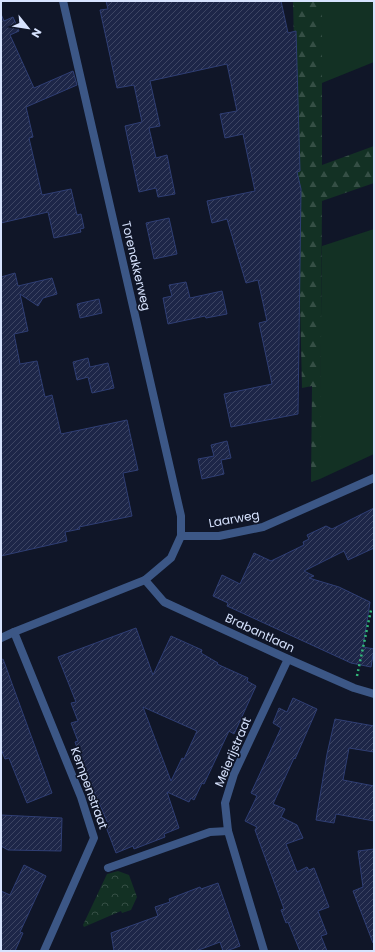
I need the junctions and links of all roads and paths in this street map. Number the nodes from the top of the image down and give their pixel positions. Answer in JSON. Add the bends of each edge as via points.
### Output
{"nodes":[{"id":1,"x":63,"y":1,"type":"edge"},
{"id":2,"x":374,"y":478,"type":"edge"},
{"id":3,"x":181,"y":536,"type":"junction"},
{"id":4,"x":145,"y":580,"type":"junction"},
{"id":5,"x":371,"y":610,"type":"dead end"},
{"id":6,"x":14,"y":632,"type":"junction"},
{"id":7,"x":1,"y":638,"type":"edge"},
{"id":8,"x":288,"y":659,"type":"junction"},
{"id":9,"x":354,"y":688,"type":"junction"},
{"id":10,"x":374,"y":694,"type":"edge"},
{"id":11,"x":228,"y":831,"type":"junction"},
{"id":12,"x":108,"y":868,"type":"dead end"},
{"id":13,"x":44,"y":951,"type":"edge"},
{"id":14,"x":264,"y":951,"type":"edge"}],
"edges":[{"from":1,"to":3,"type":"street","name":"Torenakkerweg","via":[[181,516]]},
{"from":2,"to":3,"type":"street","name":"Laarweg","via":[[262,527],[219,536]]},
{"from":3,"to":4,"type":"street","via":[[171,558]]},
{"from":4,"to":6,"type":"street"},
{"from":4,"to":8,"type":"street","name":"Brabantlaan","via":[[164,602]]},
{"from":5,"to":9,"type":"path"},
{"from":6,"to":7,"type":"street"},
{"from":6,"to":13,"type":"street","name":"Kempenstraat","via":[[81,797],[94,838]]},
{"from":8,"to":9,"type":"street","name":"Brabantlaan"},
{"from":8,"to":11,"type":"street","name":"Meierijstraat","via":[[234,774],[225,803]]},
{"from":9,"to":10,"type":"street","name":"Brabantlaan"},
{"from":11,"to":12,"type":"street","via":[[210,832]]},
{"from":11,"to":14,"type":"street","name":"Meierijstraat"}]}
